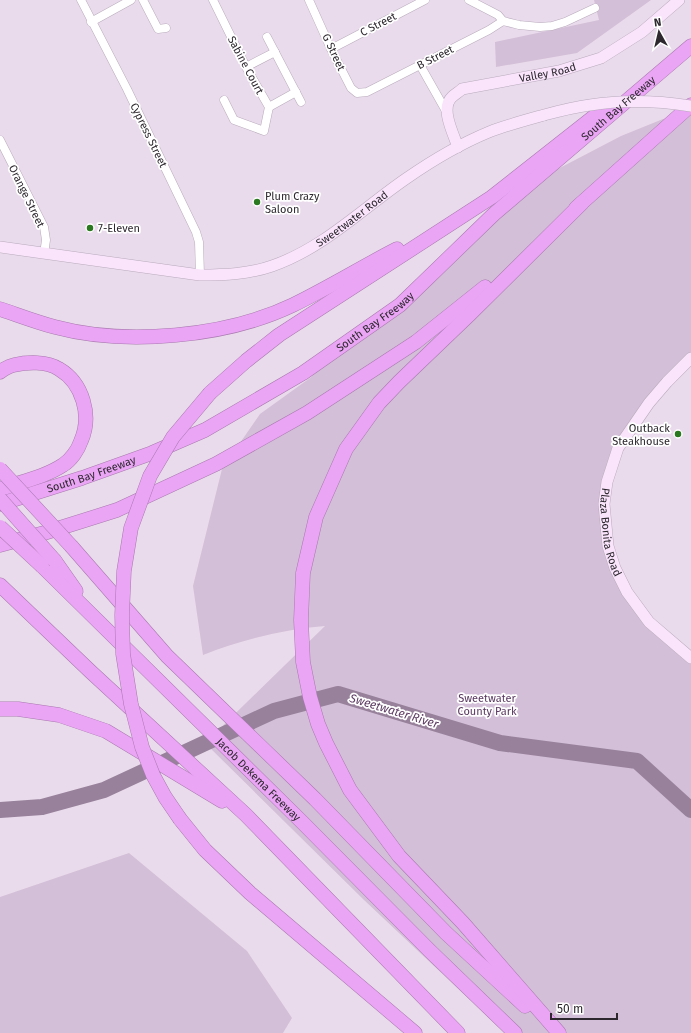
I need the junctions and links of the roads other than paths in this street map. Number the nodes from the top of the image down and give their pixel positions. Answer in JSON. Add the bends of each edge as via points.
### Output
{"nodes":[{"id":1,"x":81,"y":0,"type":"edge"},
{"id":2,"x":131,"y":0,"type":"edge"},
{"id":3,"x":143,"y":0,"type":"edge"},
{"id":4,"x":213,"y":0,"type":"edge"},
{"id":5,"x":311,"y":0,"type":"edge"},
{"id":6,"x":425,"y":0,"type":"edge"},
{"id":7,"x":469,"y":0,"type":"edge"},
{"id":8,"x":678,"y":0,"type":"edge"},
{"id":9,"x":595,"y":8,"type":"dead end"},
{"id":10,"x":503,"y":21,"type":"junction"},
{"id":11,"x":92,"y":22,"type":"junction"},
{"id":12,"x":166,"y":28,"type":"dead end"},
{"id":13,"x":267,"y":37,"type":"dead end"},
{"id":14,"x":691,"y":46,"type":"edge"},
{"id":15,"x":331,"y":49,"type":"junction"},
{"id":16,"x":275,"y":52,"type":"junction"},
{"id":17,"x":676,"y":59,"type":"junction"},
{"id":18,"x":420,"y":65,"type":"junction"},
{"id":19,"x":246,"y":67,"type":"junction"},
{"id":20,"x":296,"y":92,"type":"junction"},
{"id":21,"x":367,"y":92,"type":"joint"},
{"id":22,"x":224,"y":100,"type":"dead end"},
{"id":23,"x":301,"y":102,"type":"dead end"},
{"id":24,"x":691,"y":106,"type":"edge"},
{"id":25,"x":269,"y":107,"type":"junction"},
{"id":26,"x":446,"y":111,"type":"junction"},
{"id":27,"x":0,"y":140,"type":"edge"},
{"id":28,"x":458,"y":147,"type":"junction"},
{"id":29,"x":582,"y":203,"type":"junction"},
{"id":30,"x":440,"y":231,"type":"junction"},
{"id":31,"x":0,"y":247,"type":"edge"},
{"id":32,"x":44,"y":254,"type":"junction"},
{"id":33,"x":200,"y":275,"type":"junction"},
{"id":34,"x":0,"y":309,"type":"edge"},
{"id":35,"x":691,"y":358,"type":"edge"},
{"id":36,"x":0,"y":372,"type":"edge"},
{"id":37,"x":0,"y":469,"type":"edge"},
{"id":38,"x":0,"y":489,"type":"edge"},
{"id":39,"x":0,"y":499,"type":"edge"},
{"id":40,"x":0,"y":504,"type":"edge"},
{"id":41,"x":0,"y":528,"type":"edge"},
{"id":42,"x":44,"y":534,"type":"junction"},
{"id":43,"x":0,"y":545,"type":"edge"},
{"id":44,"x":0,"y":551,"type":"edge"},
{"id":45,"x":0,"y":585,"type":"edge"},
{"id":46,"x":93,"y":616,"type":"junction"},
{"id":47,"x":691,"y":658,"type":"edge"},
{"id":48,"x":0,"y":709,"type":"edge"},
{"id":49,"x":246,"y":815,"type":"junction"},
{"id":50,"x":415,"y":1033,"type":"edge"},
{"id":51,"x":458,"y":1033,"type":"edge"},
{"id":52,"x":515,"y":1033,"type":"edge"},
{"id":53,"x":554,"y":1033,"type":"edge"},
{"id":54,"x":559,"y":1033,"type":"edge"}],
"edges":[{"from":1,"to":11,"type":"street","name":"Cypress Street"},
{"from":2,"to":11,"type":"street"},
{"from":3,"to":12,"type":"street","via":[[158,29]]},
{"from":4,"to":19,"type":"street","name":"Sabine Court"},
{"from":5,"to":15,"type":"street","name":"G Street"},
{"from":6,"to":15,"type":"street","name":"C Street"},
{"from":7,"to":10,"type":"street","via":[[498,15]]},
{"from":8,"to":26,"type":"main road","name":"Valley Road","via":[[642,32],[601,58],[559,71],[462,89],[451,97]]},
{"from":9,"to":10,"type":"street","via":[[552,26],[519,25]]},
{"from":10,"to":18,"type":"street","name":"B Street"},
{"from":11,"to":33,"type":"street","name":"Cypress Street","via":[[196,232],[199,242]]},
{"from":13,"to":16,"type":"street"},
{"from":14,"to":17,"type":"highway","name":"South Bay Freeway"},
{"from":15,"to":21,"type":"street","name":"G Street","via":[[351,88],[357,93]]},
{"from":16,"to":19,"type":"street"},
{"from":16,"to":20,"type":"street"},
{"from":17,"to":30,"type":"highway","via":[[648,74],[492,197]]},
{"from":17,"to":40,"type":"highway","name":"South Bay Freeway","via":[[494,214],[400,305],[303,373],[205,430],[152,453]]},
{"from":18,"to":21,"type":"street","name":"B Street"},
{"from":18,"to":26,"type":"street"},
{"from":19,"to":25,"type":"street","name":"Sabine Court"},
{"from":20,"to":23,"type":"street"},
{"from":20,"to":25,"type":"street"},
{"from":22,"to":25,"type":"street","name":"Sabine Court","via":[[234,120],[264,131]]},
{"from":24,"to":28,"type":"main road","name":"Sweetwater Road","bridge":true,"via":[[655,103],[589,105],[544,115],[491,132]]},
{"from":24,"to":29,"type":"highway"},
{"from":26,"to":28,"type":"main road"},
{"from":27,"to":32,"type":"street","name":"Orange Street","via":[[44,227]]},
{"from":28,"to":33,"type":"main road","name":"Sweetwater Road","via":[[406,179],[304,252],[272,266],[251,271]]},
{"from":29,"to":42,"type":"highway","via":[[473,297],[416,342],[307,413],[216,464],[124,507]]},
{"from":29,"to":54,"type":"highway","via":[[379,402],[350,443],[316,517],[303,573],[301,620],[303,662],[310,697],[326,743],[350,790],[399,856],[463,923]]},
{"from":30,"to":34,"type":"highway","via":[[405,244],[292,305],[232,326],[204,332],[140,337],[109,336],[55,327]]},
{"from":30,"to":50,"type":"highway","bridge":true,"via":[[279,335],[210,393],[174,437],[150,476],[131,528],[124,571],[122,615],[127,684],[142,747],[152,775],[184,825],[205,850],[250,893]]},
{"from":31,"to":32,"type":"main road","name":"Sweetwater Road"},
{"from":32,"to":33,"type":"main road","name":"Sweetwater Road"},
{"from":35,"to":47,"type":"main road","name":"Plaza Bonita Road","via":[[666,382],[618,448],[607,482],[604,504],[608,546],[627,592],[649,622]]},
{"from":36,"to":38,"type":"highway","via":[[12,365],[26,363],[59,368],[72,380],[82,395],[87,416],[85,433],[78,450],[64,464]]},
{"from":37,"to":53,"type":"highway","bridge":true,"via":[[167,656],[315,799],[446,933]]},
{"from":39,"to":46,"type":"highway","bridge":true,"via":[[55,561]]},
{"from":41,"to":46,"type":"highway","name":"Jacob Dekema Freeway","bridge":true},
{"from":42,"to":43,"type":"highway"},
{"from":42,"to":44,"type":"highway"},
{"from":45,"to":49,"type":"highway","bridge":true},
{"from":46,"to":52,"type":"highway","name":"Jacob Dekema Freeway","via":[[430,952]]},
{"from":48,"to":49,"type":"highway","via":[[18,709],[59,716],[106,731]]},
{"from":49,"to":51,"type":"highway"}]}
